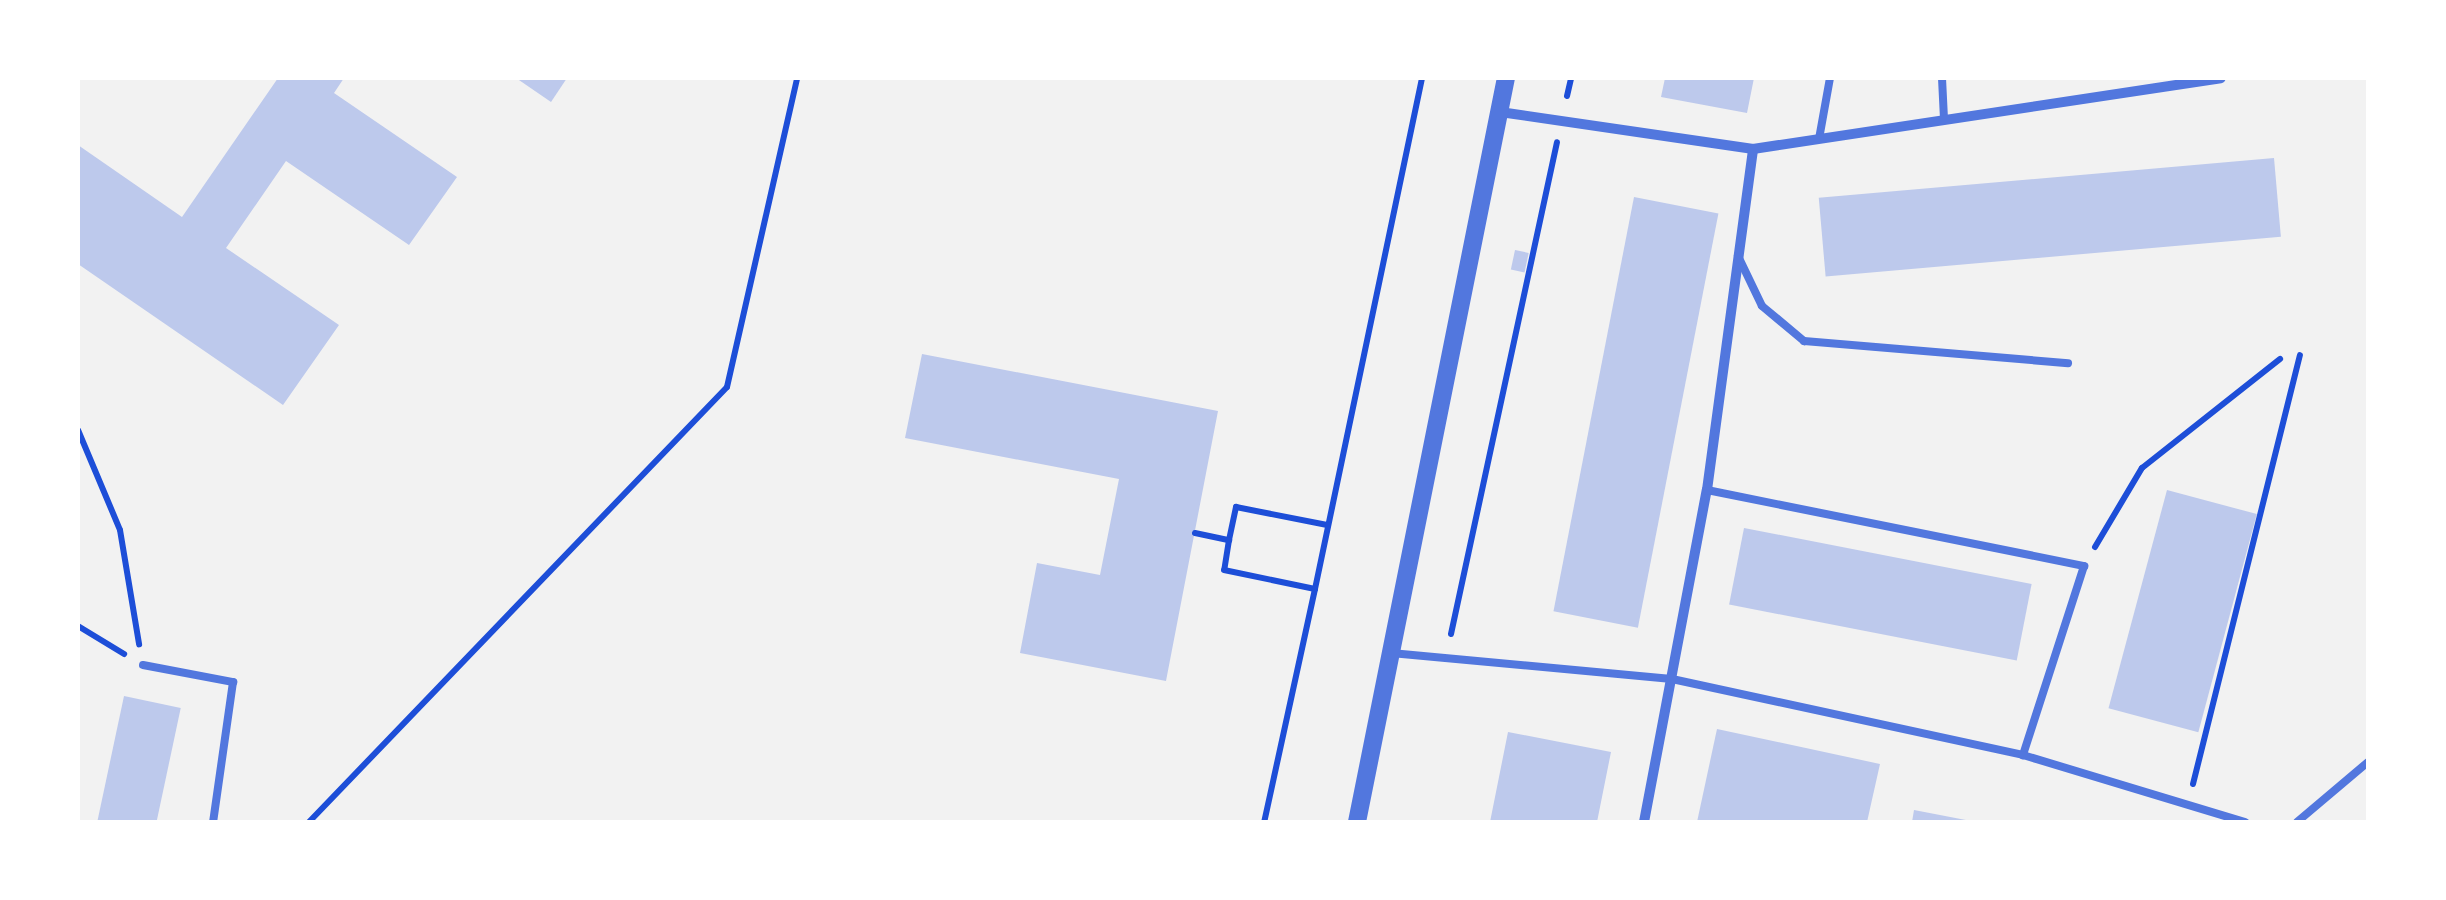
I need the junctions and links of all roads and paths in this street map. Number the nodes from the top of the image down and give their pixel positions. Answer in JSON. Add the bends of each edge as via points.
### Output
{"nodes":[{"id":1,"x":796,"y":78,"type":"edge"},
{"id":2,"x":1422,"y":78,"type":"edge"},
{"id":3,"x":1506,"y":78,"type":"edge"},
{"id":4,"x":1570,"y":78,"type":"edge"},
{"id":5,"x":1830,"y":78,"type":"edge"},
{"id":6,"x":1942,"y":78,"type":"edge"},
{"id":7,"x":2221,"y":78,"type":"edge"},
{"id":8,"x":1500,"y":112,"type":"junction"},
{"id":9,"x":1944,"y":120,"type":"junction"},
{"id":10,"x":1561,"y":121,"type":"junction"},
{"id":11,"x":1820,"y":139,"type":"junction"},
{"id":12,"x":1753,"y":149,"type":"junction"},
{"id":13,"x":1738,"y":256,"type":"junction"},
{"id":14,"x":2300,"y":355,"type":"dead end"},
{"id":15,"x":2280,"y":359,"type":"dead end"},
{"id":16,"x":2068,"y":363,"type":"dead end"},
{"id":17,"x":78,"y":430,"type":"edge"},
{"id":18,"x":1707,"y":490,"type":"junction"},
{"id":19,"x":1327,"y":525,"type":"junction"},
{"id":20,"x":1194,"y":533,"type":"dead end"},
{"id":21,"x":1229,"y":540,"type":"junction"},
{"id":22,"x":2084,"y":566,"type":"junction"},
{"id":23,"x":1315,"y":589,"type":"junction"},
{"id":24,"x":78,"y":626,"type":"edge"},
{"id":25,"x":1391,"y":653,"type":"junction"},
{"id":26,"x":1445,"y":662,"type":"junction"},
{"id":27,"x":142,"y":665,"type":"junction"},
{"id":28,"x":1672,"y":679,"type":"junction"},
{"id":29,"x":2023,"y":755,"type":"junction"},
{"id":30,"x":2368,"y":762,"type":"edge"},
{"id":31,"x":2188,"y":805,"type":"junction"},
{"id":32,"x":213,"y":822,"type":"edge"},
{"id":33,"x":309,"y":822,"type":"edge"},
{"id":34,"x":1264,"y":822,"type":"edge"},
{"id":35,"x":1357,"y":822,"type":"edge"},
{"id":36,"x":1644,"y":822,"type":"edge"},
{"id":37,"x":2245,"y":822,"type":"edge"},
{"id":38,"x":2297,"y":822,"type":"edge"}],
"edges":[{"from":1,"to":33,"type":"path","via":[[728,387]]},
{"from":2,"to":19,"type":"path"},
{"from":3,"to":8,"type":"street"},
{"from":4,"to":10,"type":"path"},
{"from":5,"to":11,"type":"lane"},
{"from":6,"to":9,"type":"lane"},
{"from":7,"to":9,"type":"street"},
{"from":8,"to":10,"type":"street"},
{"from":8,"to":25,"type":"street"},
{"from":9,"to":11,"type":"street"},
{"from":10,"to":12,"type":"street"},
{"from":10,"to":26,"type":"path"},
{"from":11,"to":12,"type":"street"},
{"from":12,"to":13,"type":"street"},
{"from":13,"to":16,"type":"lane","via":[[1762,306],[1804,341]]},
{"from":13,"to":18,"type":"street"},
{"from":14,"to":31,"type":"path"},
{"from":15,"to":22,"type":"path","via":[[2142,468]]},
{"from":17,"to":27,"type":"path","via":[[120,530]]},
{"from":18,"to":22,"type":"lane"},
{"from":18,"to":28,"type":"street"},
{"from":19,"to":21,"type":"path","via":[[1236,508]]},
{"from":19,"to":23,"type":"path"},
{"from":20,"to":21,"type":"path"},
{"from":21,"to":23,"type":"path","via":[[1224,570]]},
{"from":22,"to":29,"type":"lane"},
{"from":23,"to":34,"type":"path"},
{"from":24,"to":27,"type":"path"},
{"from":25,"to":26,"type":"lane"},
{"from":25,"to":35,"type":"street"},
{"from":26,"to":28,"type":"lane"},
{"from":27,"to":32,"type":"lane","via":[[233,682]]},
{"from":28,"to":29,"type":"lane"},
{"from":28,"to":36,"type":"street"},
{"from":29,"to":31,"type":"lane"},
{"from":30,"to":38,"type":"lane"},
{"from":31,"to":37,"type":"lane"}]}
